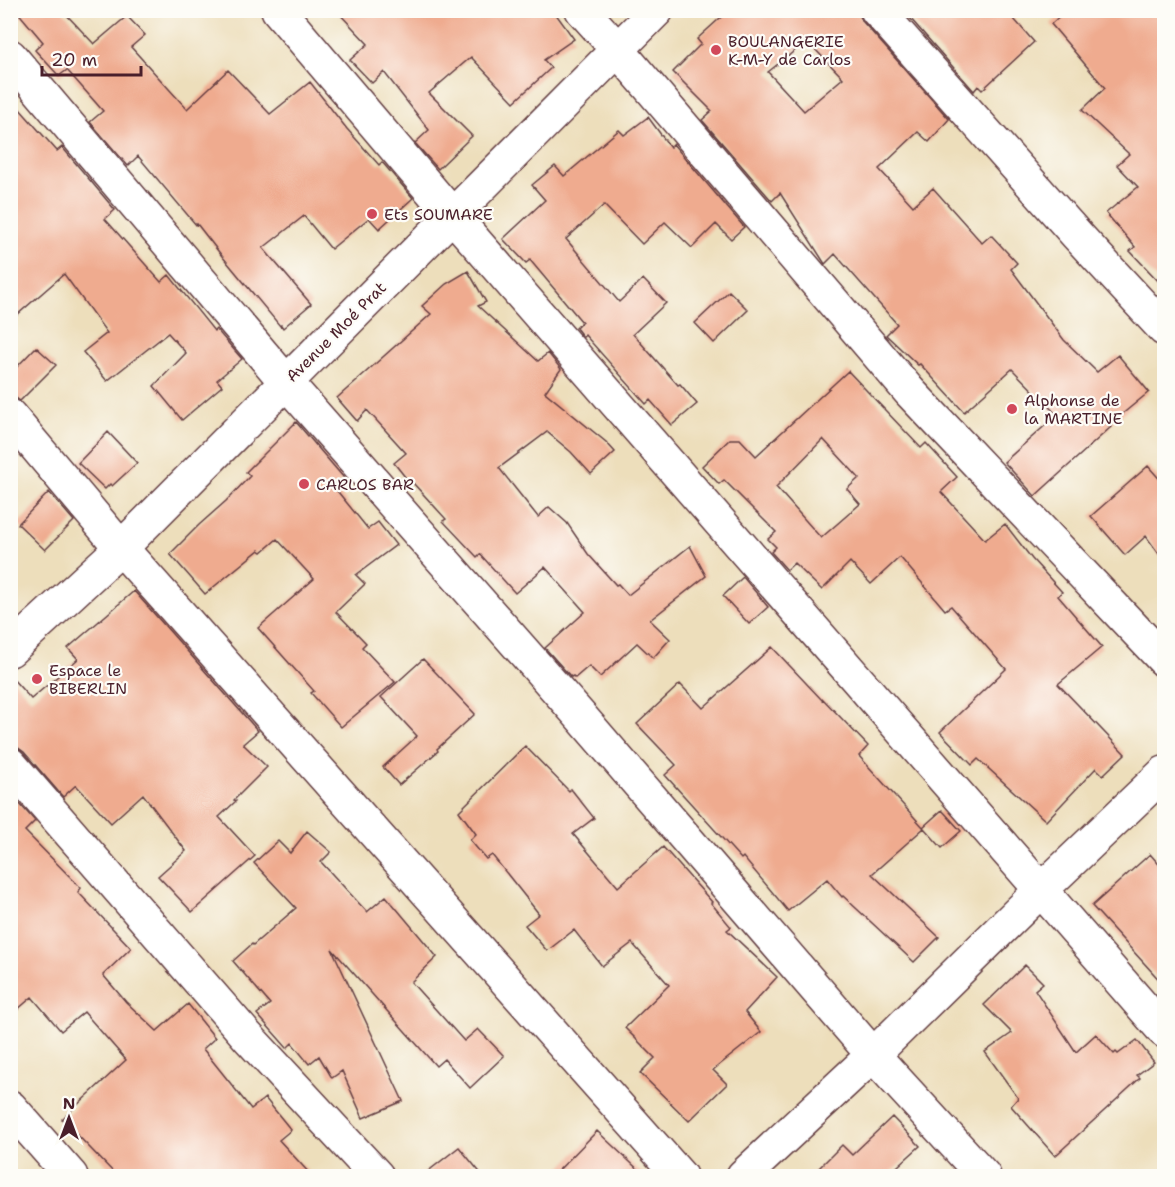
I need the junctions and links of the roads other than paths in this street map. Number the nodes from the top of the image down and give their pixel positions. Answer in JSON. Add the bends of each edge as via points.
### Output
{"nodes":[{"id":1,"x":278,"y":10,"type":"edge"},
{"id":2,"x":582,"y":10,"type":"edge"},
{"id":3,"x":657,"y":10,"type":"edge"},
{"id":4,"x":878,"y":10,"type":"edge"},
{"id":5,"x":617,"y":49,"type":"junction"},
{"id":6,"x":10,"y":56,"type":"edge"},
{"id":7,"x":452,"y":215,"type":"junction"},
{"id":8,"x":1164,"y":329,"type":"edge"},
{"id":9,"x":286,"y":382,"type":"junction"},
{"id":10,"x":10,"y":416,"type":"edge"},
{"id":11,"x":121,"y":548,"type":"junction"},
{"id":12,"x":10,"y":650,"type":"edge"},
{"id":13,"x":1164,"y":660,"type":"edge"},
{"id":14,"x":10,"y":764,"type":"edge"},
{"id":15,"x":1164,"y":772,"type":"edge"},
{"id":16,"x":1042,"y":889,"type":"junction"},
{"id":17,"x":1164,"y":1031,"type":"edge"},
{"id":18,"x":873,"y":1055,"type":"junction"},
{"id":19,"x":10,"y":1107,"type":"edge"},
{"id":20,"x":71,"y":1176,"type":"edge"},
{"id":21,"x":377,"y":1176,"type":"edge"},
{"id":22,"x":680,"y":1176,"type":"edge"},
{"id":23,"x":743,"y":1176,"type":"edge"},
{"id":24,"x":984,"y":1176,"type":"edge"}],
"edges":[{"from":1,"to":7,"type":"street"},
{"from":2,"to":5,"type":"street"},
{"from":3,"to":5,"type":"street","name":"Avenue Moé Prat"},
{"from":4,"to":8,"type":"street"},
{"from":5,"to":7,"type":"street","name":"Avenue Moé Prat"},
{"from":5,"to":13,"type":"street","via":[[910,392]]},
{"from":6,"to":9,"type":"street"},
{"from":7,"to":9,"type":"street","name":"Avenue Moé Prat"},
{"from":7,"to":16,"type":"street"},
{"from":9,"to":11,"type":"street","name":"Avenue Moé Prat"},
{"from":9,"to":18,"type":"street"},
{"from":10,"to":11,"type":"street"},
{"from":11,"to":12,"type":"street","name":"Avenue Moé Prat"},
{"from":11,"to":22,"type":"street"},
{"from":14,"to":21,"type":"street","via":[[248,1036]]},
{"from":15,"to":16,"type":"street"},
{"from":16,"to":17,"type":"street"},
{"from":16,"to":18,"type":"street"},
{"from":18,"to":23,"type":"street"},
{"from":18,"to":24,"type":"street"},
{"from":19,"to":20,"type":"street"}]}
